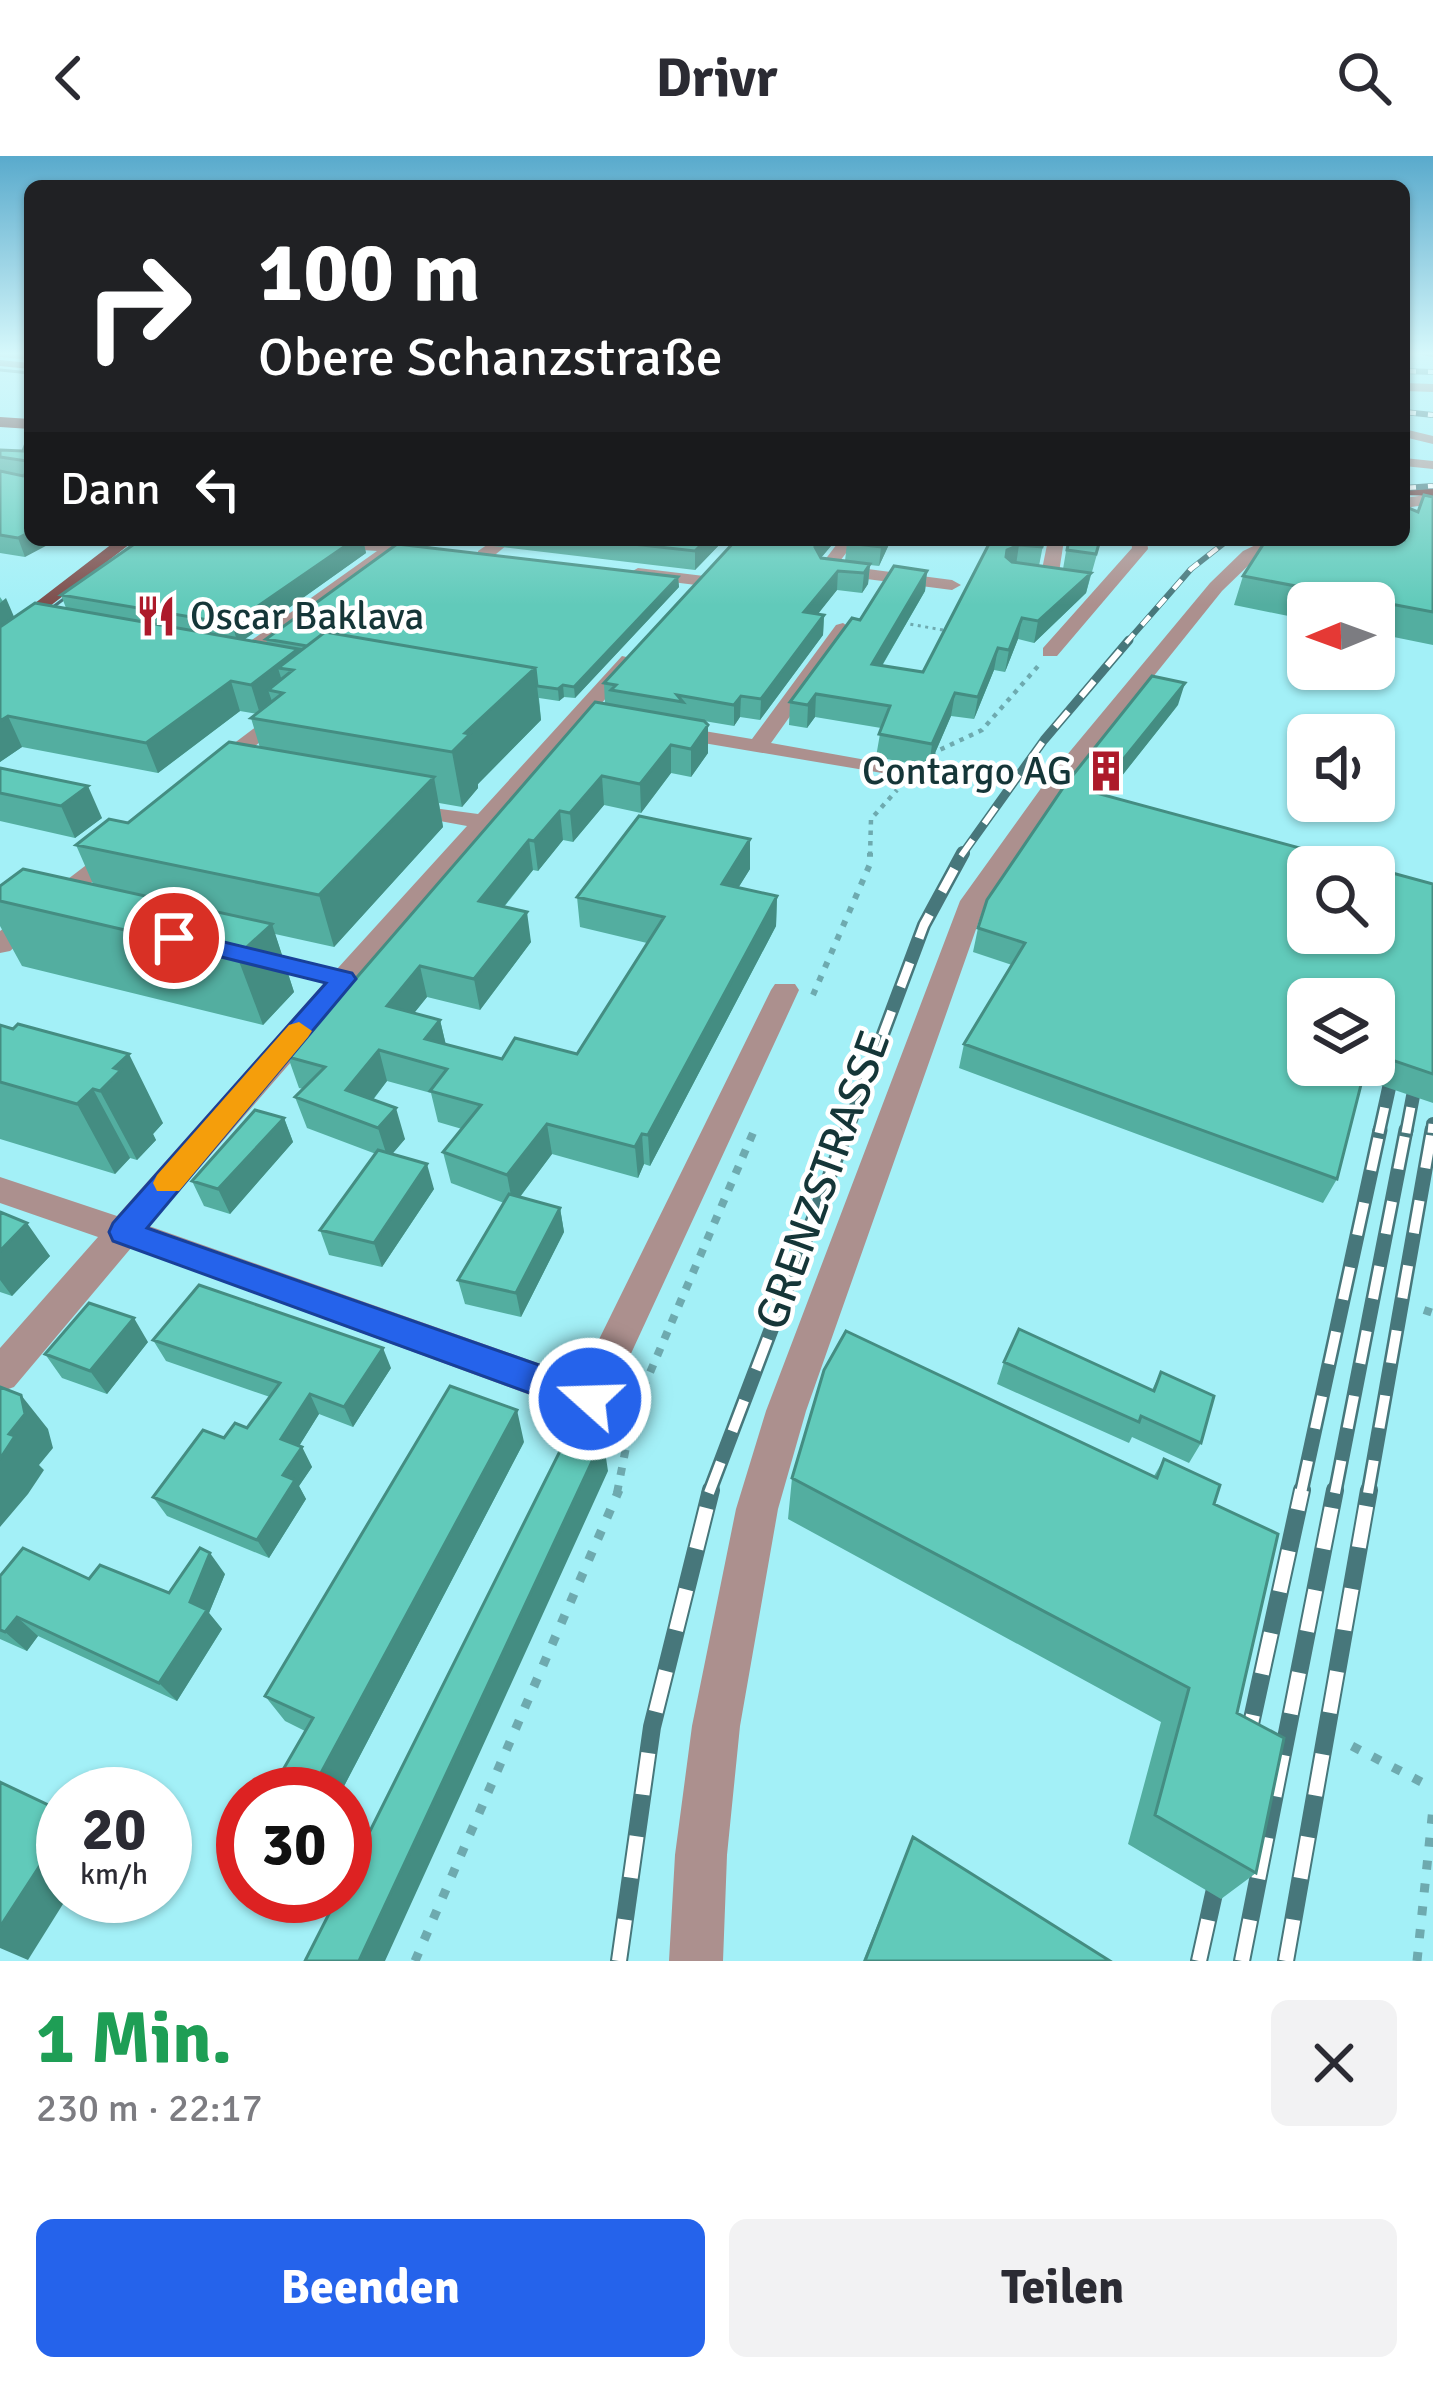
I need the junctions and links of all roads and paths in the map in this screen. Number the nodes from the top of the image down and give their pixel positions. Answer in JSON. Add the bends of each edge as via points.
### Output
{"nodes":[{"id":1,"x":132,"y":546,"type":"edge"},
{"id":2,"x":395,"y":546,"type":"edge"},
{"id":3,"x":420,"y":546,"type":"edge"},
{"id":4,"x":843,"y":546,"type":"edge"},
{"id":5,"x":1058,"y":546,"type":"edge"},
{"id":6,"x":1140,"y":546,"type":"edge"},
{"id":7,"x":1266,"y":546,"type":"edge"},
{"id":8,"x":506,"y":549,"type":"edge"},
{"id":9,"x":618,"y":570,"type":"edge"},
{"id":10,"x":1069,"y":581,"type":"junction"},
{"id":11,"x":952,"y":585,"type":"dead end"},
{"id":12,"x":688,"y":598,"type":"edge"},
{"id":13,"x":0,"y":613,"type":"edge"},
{"id":14,"x":44,"y":620,"type":"junction"},
{"id":15,"x":894,"y":621,"type":"edge"},
{"id":16,"x":843,"y":629,"type":"edge"},
{"id":17,"x":956,"y":632,"type":"edge"},
{"id":18,"x":0,"y":639,"type":"edge"},
{"id":19,"x":640,"y":648,"type":"edge"},
{"id":20,"x":220,"y":652,"type":"edge"},
{"id":21,"x":1050,"y":652,"type":"joint"},
{"id":22,"x":0,"y":654,"type":"edge"},
{"id":23,"x":242,"y":656,"type":"junction"},
{"id":24,"x":265,"y":660,"type":"edge"},
{"id":25,"x":297,"y":701,"type":"edge"},
{"id":26,"x":644,"y":727,"type":"edge"},
{"id":27,"x":757,"y":747,"type":"junction"},
{"id":28,"x":922,"y":762,"type":"edge"},
{"id":29,"x":211,"y":780,"type":"edge"},
{"id":30,"x":895,"y":780,"type":"joint"},
{"id":31,"x":369,"y":802,"type":"edge"},
{"id":32,"x":483,"y":822,"type":"junction"},
{"id":33,"x":137,"y":832,"type":"edge"},
{"id":34,"x":0,"y":945,"type":"edge"},
{"id":35,"x":206,"y":946,"type":"edge"},
{"id":36,"x":343,"y":979,"type":"junction"},
{"id":37,"x":796,"y":1000,"type":"joint"},
{"id":38,"x":760,"y":1116,"type":"dead end"},
{"id":39,"x":0,"y":1190,"type":"edge"},
{"id":40,"x":124,"y":1232,"type":"junction"},
{"id":41,"x":0,"y":1375,"type":"edge"},
{"id":42,"x":1352,"y":1746,"type":"dead end"},
{"id":43,"x":1433,"y":1788,"type":"edge"},
{"id":44,"x":1433,"y":1808,"type":"edge"},
{"id":45,"x":415,"y":1961,"type":"edge"},
{"id":46,"x":696,"y":1961,"type":"edge"},
{"id":47,"x":1418,"y":1961,"type":"edge"}],
"edges":[{"from":1,"to":14,"type":"main road"},
{"from":2,"to":23,"type":"street"},
{"from":3,"to":8,"type":"street","via":[[484,555]]},
{"from":4,"to":11,"type":"street","via":[[826,569]]},
{"from":5,"to":10,"type":"street"},
{"from":6,"to":10,"type":"street"},
{"from":7,"to":46,"type":"street","name":"GRENZSTRASSE","via":[[1216,587],[1060,778],[973,901],[757,1508],[716,1726]]},
{"from":9,"to":12,"type":"street","via":[[709,574]]},
{"from":10,"to":21,"type":"street"},
{"from":13,"to":14,"type":"street"},
{"from":14,"to":18,"type":"main road"},
{"from":14,"to":22,"type":"main road"},
{"from":15,"to":17,"type":"path"},
{"from":16,"to":27,"type":"street"},
{"from":19,"to":32,"type":"street"},
{"from":20,"to":23,"type":"street"},
{"from":21,"to":28,"type":"path","via":[[982,730]]},
{"from":23,"to":24,"type":"street"},
{"from":25,"to":29,"type":"street"},
{"from":26,"to":27,"type":"street"},
{"from":27,"to":30,"type":"street"},
{"from":30,"to":37,"type":"path","via":[[871,819],[870,864]]},
{"from":31,"to":32,"type":"street"},
{"from":32,"to":36,"type":"street"},
{"from":33,"to":34,"type":"street","via":[[58,909]]},
{"from":35,"to":36,"type":"street"},
{"from":36,"to":40,"type":"street"},
{"from":37,"to":40,"type":"street","via":[[590,1399]]},
{"from":38,"to":45,"type":"path","via":[[633,1412],[624,1478]]},
{"from":39,"to":40,"type":"street"},
{"from":40,"to":41,"type":"street"},
{"from":42,"to":43,"type":"path"},
{"from":44,"to":47,"type":"path"}]}
